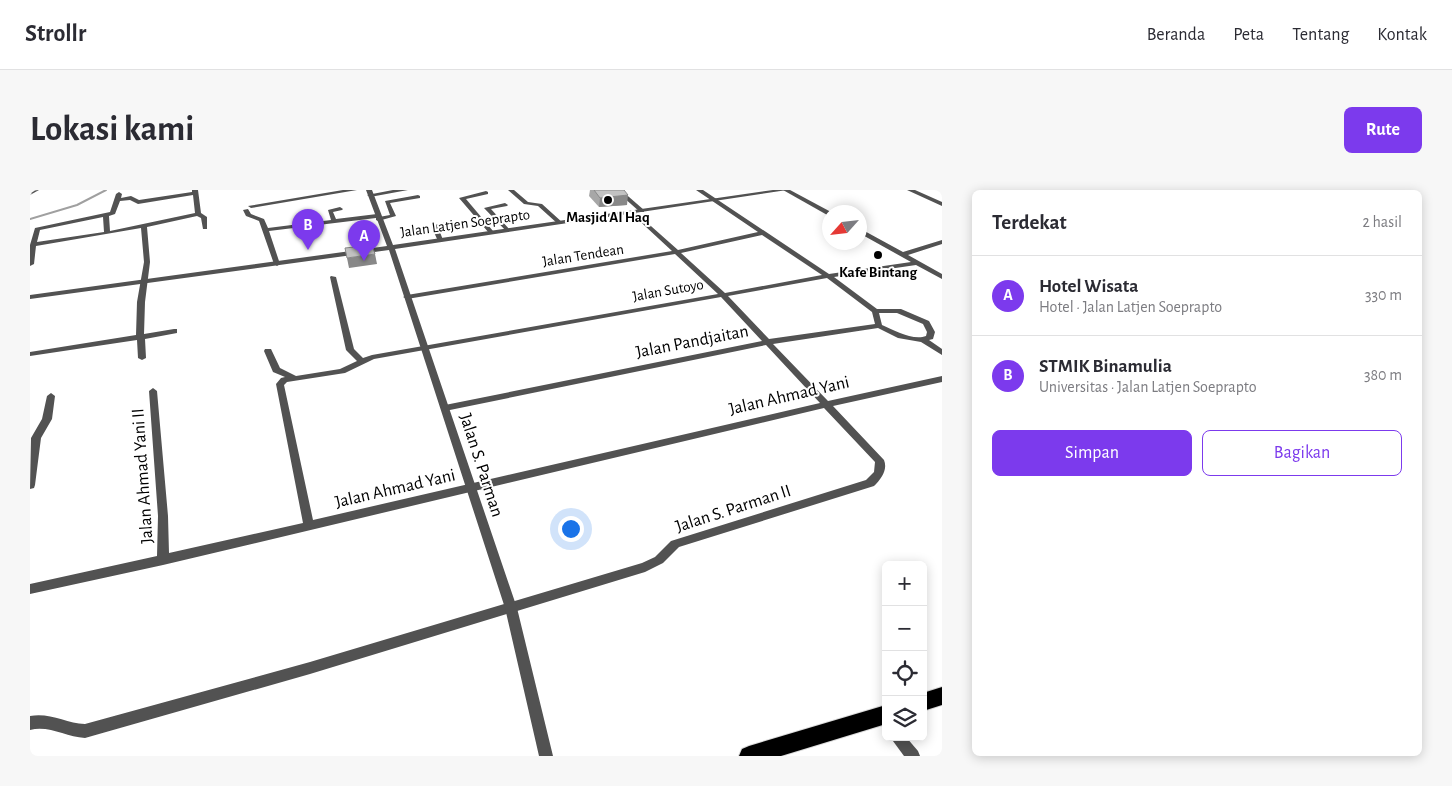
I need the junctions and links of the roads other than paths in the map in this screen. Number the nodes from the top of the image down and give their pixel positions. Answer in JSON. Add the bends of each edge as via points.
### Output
{"nodes":[{"id":1,"x":354,"y":190,"type":"edge"},
{"id":2,"x":405,"y":190,"type":"edge"},
{"id":3,"x":511,"y":190,"type":"edge"},
{"id":4,"x":618,"y":190,"type":"edge"},
{"id":5,"x":698,"y":190,"type":"edge"},
{"id":6,"x":785,"y":190,"type":"edge"},
{"id":7,"x":910,"y":190,"type":"edge"},
{"id":8,"x":195,"y":191,"type":"edge"},
{"id":9,"x":370,"y":193,"type":"edge"},
{"id":10,"x":486,"y":193,"type":"dead end"},
{"id":11,"x":418,"y":197,"type":"dead end"},
{"id":12,"x":714,"y":201,"type":"junction"},
{"id":13,"x":387,"y":202,"type":"junction"},
{"id":14,"x":373,"y":204,"type":"junction"},
{"id":15,"x":942,"y":204,"type":"edge"},
{"id":16,"x":505,"y":205,"type":"dead end"},
{"id":17,"x":340,"y":209,"type":"dead end"},
{"id":18,"x":822,"y":210,"type":"edge"},
{"id":19,"x":638,"y":212,"type":"junction"},
{"id":20,"x":198,"y":214,"type":"junction"},
{"id":21,"x":106,"y":215,"type":"junction"},
{"id":22,"x":378,"y":218,"type":"junction"},
{"id":23,"x":334,"y":222,"type":"junction"},
{"id":24,"x":451,"y":223,"type":"dead end"},
{"id":25,"x":560,"y":223,"type":"junction"},
{"id":26,"x":144,"y":226,"type":"junction"},
{"id":27,"x":205,"y":228,"type":"dead end"},
{"id":28,"x":266,"y":230,"type":"junction"},
{"id":29,"x":507,"y":230,"type":"junction"},
{"id":30,"x":491,"y":232,"type":"junction"},
{"id":31,"x":107,"y":233,"type":"junction"},
{"id":32,"x":762,"y":233,"type":"junction"},
{"id":33,"x":867,"y":234,"type":"edge"},
{"id":34,"x":440,"y":240,"type":"junction"},
{"id":35,"x":942,"y":242,"type":"edge"},
{"id":36,"x":391,"y":247,"type":"junction"},
{"id":37,"x":32,"y":248,"type":"edge"},
{"id":38,"x":678,"y":252,"type":"junction"},
{"id":39,"x":904,"y":254,"type":"junction"},
{"id":40,"x":918,"y":262,"type":"junction"},
{"id":41,"x":31,"y":264,"type":"edge"},
{"id":42,"x":277,"y":264,"type":"junction"},
{"id":43,"x":333,"y":276,"type":"dead end"},
{"id":44,"x":828,"y":276,"type":"junction"},
{"id":45,"x":942,"y":277,"type":"edge"},
{"id":46,"x":143,"y":282,"type":"junction"},
{"id":47,"x":723,"y":295,"type":"junction"},
{"id":48,"x":30,"y":298,"type":"edge"},
{"id":49,"x":407,"y":298,"type":"junction"},
{"id":50,"x":875,"y":311,"type":"junction"},
{"id":51,"x":879,"y":326,"type":"junction"},
{"id":52,"x":174,"y":331,"type":"dead end"},
{"id":53,"x":140,"y":337,"type":"junction"},
{"id":54,"x":923,"y":340,"type":"junction"},
{"id":55,"x":768,"y":342,"type":"junction"},
{"id":56,"x":424,"y":349,"type":"junction"},
{"id":57,"x":268,"y":351,"type":"dead end"},
{"id":58,"x":942,"y":353,"type":"edge"},
{"id":59,"x":30,"y":354,"type":"edge"},
{"id":60,"x":142,"y":358,"type":"dead end"},
{"id":61,"x":362,"y":361,"type":"junction"},
{"id":62,"x":294,"y":378,"type":"junction"},
{"id":63,"x":942,"y":379,"type":"edge"},
{"id":64,"x":153,"y":391,"type":"dead end"},
{"id":65,"x":51,"y":396,"type":"dead end"},
{"id":66,"x":825,"y":404,"type":"junction"},
{"id":67,"x":445,"y":408,"type":"junction"},
{"id":68,"x":30,"y":485,"type":"edge"},
{"id":69,"x":471,"y":488,"type":"junction"},
{"id":70,"x":309,"y":525,"type":"junction"},
{"id":71,"x":163,"y":560,"type":"junction"},
{"id":72,"x":30,"y":589,"type":"edge"},
{"id":73,"x":511,"y":608,"type":"junction"},
{"id":74,"x":942,"y":696,"type":"edge"},
{"id":75,"x":927,"y":701,"type":"edge"},
{"id":76,"x":882,"y":719,"type":"edge"},
{"id":77,"x":30,"y":724,"type":"edge"},
{"id":78,"x":900,"y":741,"type":"edge"},
{"id":79,"x":546,"y":756,"type":"edge"},
{"id":80,"x":749,"y":756,"type":"edge"},
{"id":81,"x":912,"y":756,"type":"edge"}],
"edges":[{"from":1,"to":28,"type":"street","via":[[249,208],[248,216],[262,220]]},
{"from":2,"to":9,"type":"street"},
{"from":3,"to":25,"type":"street","via":[[526,203],[540,205]]},
{"from":4,"to":19,"type":"street","name":"Jalan S. Parman II"},
{"from":5,"to":12,"type":"street"},
{"from":6,"to":12,"type":"street","name":"Jalan Latjen Soeprapto"},
{"from":6,"to":18,"type":"street"},
{"from":7,"to":15,"type":"street"},
{"from":8,"to":20,"type":"street"},
{"from":8,"to":21,"type":"street","via":[[138,202],[118,197],[114,212]]},
{"from":9,"to":14,"type":"street","name":"Jalan S. Parman"},
{"from":10,"to":30,"type":"street","via":[[462,198]]},
{"from":11,"to":13,"type":"street"},
{"from":12,"to":19,"type":"street","name":"Jalan Latjen Soeprapto"},
{"from":12,"to":32,"type":"street"},
{"from":13,"to":14,"type":"street"},
{"from":13,"to":22,"type":"street","via":[[393,216]]},
{"from":14,"to":22,"type":"street","name":"Jalan S. Parman"},
{"from":16,"to":29,"type":"street","via":[[487,208]]},
{"from":17,"to":23,"type":"street","via":[[330,211]]},
{"from":19,"to":25,"type":"street","name":"Jalan Latjen Soeprapto"},
{"from":19,"to":38,"type":"street","name":"Jalan S. Parman II"},
{"from":20,"to":26,"type":"street"},
{"from":20,"to":27,"type":"street","via":[[204,217]]},
{"from":21,"to":31,"type":"street"},
{"from":21,"to":37,"type":"street","via":[[39,228]]},
{"from":22,"to":23,"type":"street"},
{"from":22,"to":36,"type":"street","name":"Jalan S. Parman"},
{"from":23,"to":28,"type":"street"},
{"from":24,"to":34,"type":"street","via":[[434,226]]},
{"from":25,"to":29,"type":"street","name":"Jalan Latjen Soeprapto"},
{"from":26,"to":31,"type":"street"},
{"from":26,"to":46,"type":"street","via":[[147,262]]},
{"from":28,"to":42,"type":"street"},
{"from":29,"to":30,"type":"street","name":"Jalan Latjen Soeprapto"},
{"from":30,"to":34,"type":"street","name":"Jalan Latjen Soeprapto"},
{"from":31,"to":37,"type":"street"},
{"from":32,"to":38,"type":"street","name":"Jalan Tendean"},
{"from":32,"to":44,"type":"street"},
{"from":33,"to":39,"type":"street"},
{"from":34,"to":36,"type":"street","name":"Jalan Latjen Soeprapto"},
{"from":35,"to":39,"type":"street"},
{"from":36,"to":42,"type":"street","name":"Jalan Latjen Soeprapto"},
{"from":36,"to":49,"type":"street","name":"Jalan S. Parman"},
{"from":37,"to":41,"type":"street"},
{"from":38,"to":47,"type":"street","name":"Jalan S. Parman II"},
{"from":38,"to":49,"type":"street","name":"Jalan Tendean"},
{"from":39,"to":40,"type":"street"},
{"from":40,"to":44,"type":"street","name":"Jalan Sutoyo"},
{"from":40,"to":45,"type":"street"},
{"from":42,"to":46,"type":"street","name":"Jalan Latjen Soeprapto"},
{"from":43,"to":61,"type":"street","via":[[350,350]]},
{"from":44,"to":47,"type":"street","name":"Jalan Sutoyo"},
{"from":44,"to":50,"type":"street"},
{"from":46,"to":48,"type":"street","name":"Jalan Latjen Soeprapto"},
{"from":46,"to":53,"type":"street"},
{"from":47,"to":55,"type":"street","name":"Jalan S. Parman II"},
{"from":47,"to":56,"type":"street","name":"Jalan Sutoyo"},
{"from":49,"to":56,"type":"street","name":"Jalan S. Parman"},
{"from":50,"to":51,"type":"street"},
{"from":50,"to":54,"type":"street","via":[[898,311],[926,323],[931,332],[930,337]]},
{"from":51,"to":54,"type":"street","via":[[901,336]]},
{"from":51,"to":55,"type":"street","name":"Jalan Pandjaitan"},
{"from":52,"to":53,"type":"street"},
{"from":53,"to":59,"type":"street"},
{"from":53,"to":60,"type":"street"},
{"from":54,"to":58,"type":"street"},
{"from":55,"to":66,"type":"street","name":"Jalan S. Parman II"},
{"from":55,"to":67,"type":"street","name":"Jalan Pandjaitan"},
{"from":56,"to":61,"type":"street","name":"Jalan Sutoyo","via":[[379,355]]},
{"from":56,"to":67,"type":"street","name":"Jalan S. Parman"},
{"from":57,"to":62,"type":"street","via":[[276,370]]},
{"from":61,"to":62,"type":"street","name":"Jalan Sutoyo","via":[[342,371]]},
{"from":62,"to":70,"type":"street","via":[[280,384]]},
{"from":63,"to":66,"type":"street","name":"Jalan Ahmad Yani"},
{"from":64,"to":71,"type":"street","name":"Jalan Ahmad Yani II","via":[[163,516]]},
{"from":65,"to":68,"type":"street","via":[[47,419],[36,438]]},
{"from":66,"to":69,"type":"street","name":"Jalan Ahmad Yani"},
{"from":66,"to":73,"type":"street","name":"Jalan S. Parman II","via":[[880,460],[881,468],[870,483],[700,535],[675,544],[645,568]]},
{"from":67,"to":69,"type":"street","name":"Jalan S. Parman"},
{"from":69,"to":70,"type":"street","name":"Jalan Ahmad Yani"},
{"from":69,"to":73,"type":"street","name":"Jalan S. Parman"},
{"from":70,"to":71,"type":"street","name":"Jalan Ahmad Yani"},
{"from":71,"to":72,"type":"street","name":"Jalan Ahmad Yani"},
{"from":73,"to":77,"type":"street","name":"Jalan S. Parman II","via":[[92,730],[74,732],[43,720]]},
{"from":73,"to":79,"type":"street","name":"Jalan S. Parman"},
{"from":74,"to":75,"type":"highway"},
{"from":76,"to":80,"type":"highway"},
{"from":78,"to":81,"type":"street"}]}
